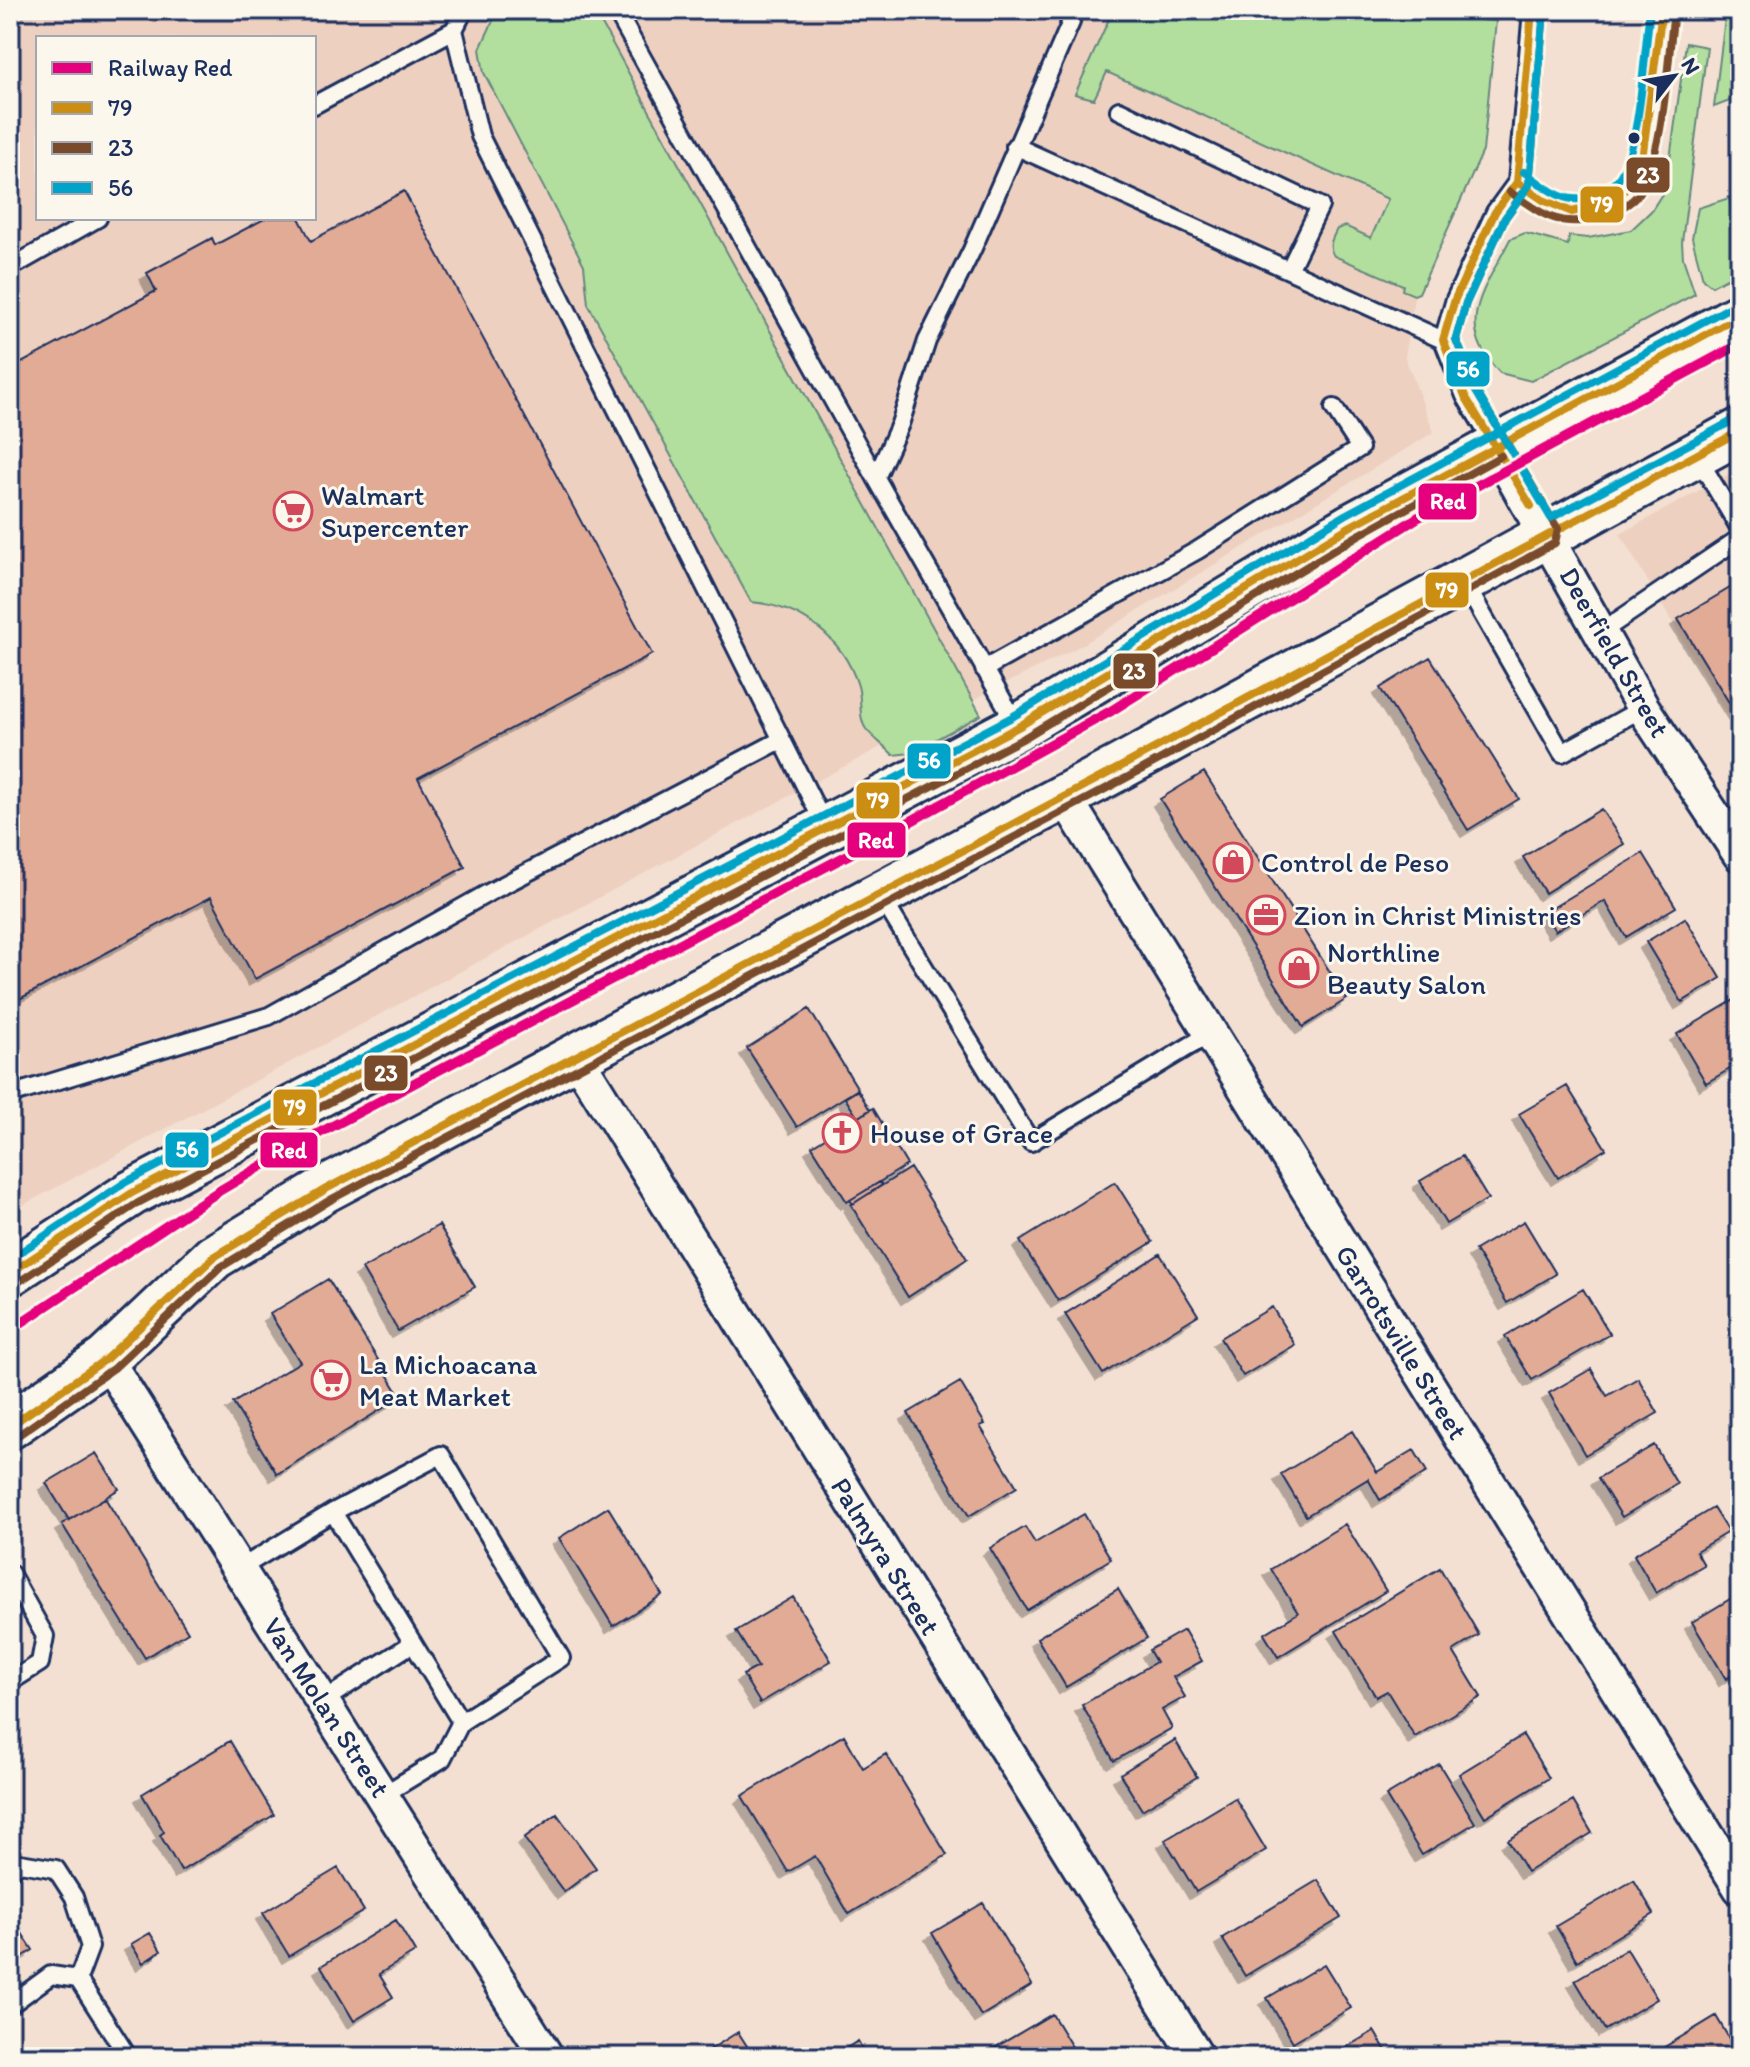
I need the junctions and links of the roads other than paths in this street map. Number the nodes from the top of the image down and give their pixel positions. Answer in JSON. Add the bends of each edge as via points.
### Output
{"nodes":[{"id":1,"x":464,"y":10,"type":"edge"},
{"id":2,"x":622,"y":10,"type":"edge"},
{"id":3,"x":1064,"y":10,"type":"edge"},
{"id":4,"x":1532,"y":10,"type":"edge"},
{"id":5,"x":1662,"y":10,"type":"edge"},
{"id":6,"x":454,"y":30,"type":"junction"},
{"id":7,"x":316,"y":104,"type":"edge"},
{"id":8,"x":1119,"y":110,"type":"dead end"},
{"id":9,"x":1015,"y":146,"type":"junction"},
{"id":10,"x":1517,"y":182,"type":"junction"},
{"id":11,"x":94,"y":220,"type":"edge"},
{"id":12,"x":10,"y":268,"type":"edge"},
{"id":13,"x":1289,"y":270,"type":"junction"},
{"id":14,"x":1740,"y":316,"type":"edge"},
{"id":15,"x":1443,"y":340,"type":"junction"},
{"id":16,"x":1334,"y":408,"type":"dead end"},
{"id":17,"x":1740,"y":431,"type":"edge"},
{"id":18,"x":1495,"y":446,"type":"junction"},
{"id":19,"x":1696,"y":455,"type":"junction"},
{"id":20,"x":876,"y":478,"type":"junction"},
{"id":21,"x":1740,"y":529,"type":"edge"},
{"id":22,"x":1547,"y":534,"type":"junction"},
{"id":23,"x":1740,"y":538,"type":"edge"},
{"id":24,"x":1462,"y":580,"type":"junction"},
{"id":25,"x":1601,"y":632,"type":"junction"},
{"id":26,"x":984,"y":669,"type":"junction"},
{"id":27,"x":1643,"y":708,"type":"junction"},
{"id":28,"x":1018,"y":727,"type":"junction"},
{"id":29,"x":781,"y":740,"type":"junction"},
{"id":30,"x":1064,"y":796,"type":"junction"},
{"id":31,"x":826,"y":828,"type":"junction"},
{"id":32,"x":1740,"y":855,"type":"edge"},
{"id":33,"x":880,"y":894,"type":"junction"},
{"id":34,"x":1211,"y":1033,"type":"junction"},
{"id":35,"x":575,"y":1055,"type":"junction"},
{"id":36,"x":10,"y":1095,"type":"edge"},
{"id":37,"x":10,"y":1273,"type":"edge"},
{"id":38,"x":106,"y":1359,"type":"junction"},
{"id":39,"x":10,"y":1426,"type":"edge"},
{"id":40,"x":333,"y":1512,"type":"junction"},
{"id":41,"x":239,"y":1569,"type":"junction"},
{"id":42,"x":10,"y":1573,"type":"edge"},
{"id":43,"x":413,"y":1643,"type":"junction"},
{"id":44,"x":10,"y":1682,"type":"edge"},
{"id":45,"x":323,"y":1701,"type":"junction"},
{"id":46,"x":461,"y":1722,"type":"junction"},
{"id":47,"x":383,"y":1795,"type":"junction"},
{"id":48,"x":10,"y":1871,"type":"edge"},
{"id":49,"x":1740,"y":1888,"type":"edge"},
{"id":50,"x":78,"y":1979,"type":"junction"},
{"id":51,"x":10,"y":2005,"type":"edge"},
{"id":52,"x":128,"y":2057,"type":"edge"},
{"id":53,"x":547,"y":2057,"type":"edge"},
{"id":54,"x":1197,"y":2057,"type":"edge"}],
"edges":[{"from":1,"to":6,"type":"lane"},
{"from":2,"to":20,"type":"lane","via":[[619,16]]},
{"from":3,"to":9,"type":"lane","via":[[1071,22]]},
{"from":4,"to":10,"type":"lane"},
{"from":5,"to":10,"type":"lane","via":[[1642,159],[1629,187],[1604,204],[1572,212]]},
{"from":6,"to":7,"type":"lane"},
{"from":6,"to":29,"type":"lane","via":[[480,136]]},
{"from":8,"to":13,"type":"lane","via":[[1320,206]]},
{"from":9,"to":13,"type":"lane"},
{"from":9,"to":20,"type":"lane","via":[[927,341]]},
{"from":10,"to":15,"type":"lane","via":[[1495,212],[1455,299]]},
{"from":11,"to":12,"type":"lane"},
{"from":13,"to":15,"type":"lane"},
{"from":14,"to":18,"type":"main road"},
{"from":15,"to":18,"type":"lane","via":[[1465,396]]},
{"from":16,"to":26,"type":"lane","via":[[1360,448],[1198,550]]},
{"from":17,"to":19,"type":"main road"},
{"from":18,"to":22,"type":"street","name":"Deerfield Street"},
{"from":18,"to":28,"type":"main road","via":[[1351,526]]},
{"from":19,"to":21,"type":"lane"},
{"from":19,"to":22,"type":"main road"},
{"from":20,"to":26,"type":"lane"},
{"from":22,"to":24,"type":"main road"},
{"from":22,"to":25,"type":"street","name":"Deerfield Street"},
{"from":23,"to":25,"type":"lane"},
{"from":24,"to":27,"type":"lane","via":[[1562,753]]},
{"from":24,"to":30,"type":"main road"},
{"from":25,"to":27,"type":"street","name":"Deerfield Street"},
{"from":26,"to":28,"type":"lane"},
{"from":27,"to":32,"type":"street","name":"Deerfield Street"},
{"from":28,"to":31,"type":"main road"},
{"from":29,"to":31,"type":"lane"},
{"from":29,"to":36,"type":"lane","via":[[488,893],[269,1016]]},
{"from":30,"to":33,"type":"main road"},
{"from":30,"to":34,"type":"street","name":"Garrotsville Street"},
{"from":31,"to":37,"type":"main road","via":[[132,1193]]},
{"from":33,"to":34,"type":"lane","via":[[1031,1142]]},
{"from":33,"to":35,"type":"main road"},
{"from":34,"to":49,"type":"street","name":"Garrotsville Street"},
{"from":35,"to":38,"type":"main road","via":[[326,1189],[214,1257]]},
{"from":35,"to":54,"type":"street","name":"Palmyra Street"},
{"from":38,"to":39,"type":"main road"},
{"from":38,"to":41,"type":"street","name":"Van Molan Street"},
{"from":40,"to":41,"type":"lane"},
{"from":40,"to":43,"type":"lane"},
{"from":40,"to":46,"type":"lane","via":[[441,1455],[561,1658]]},
{"from":41,"to":45,"type":"street","name":"Van Molan Street"},
{"from":42,"to":44,"type":"lane","via":[[45,1636],[40,1663]]},
{"from":43,"to":45,"type":"lane"},
{"from":43,"to":46,"type":"lane"},
{"from":45,"to":47,"type":"street","name":"Van Molan Street"},
{"from":46,"to":47,"type":"lane","via":[[442,1759]]},
{"from":47,"to":53,"type":"street","name":"Van Molan Street"},
{"from":48,"to":50,"type":"lane","via":[[20,1863],[56,1869],[74,1897],[90,1947]]},
{"from":50,"to":51,"type":"lane","via":[[51,1975]]},
{"from":50,"to":52,"type":"lane"}]}
